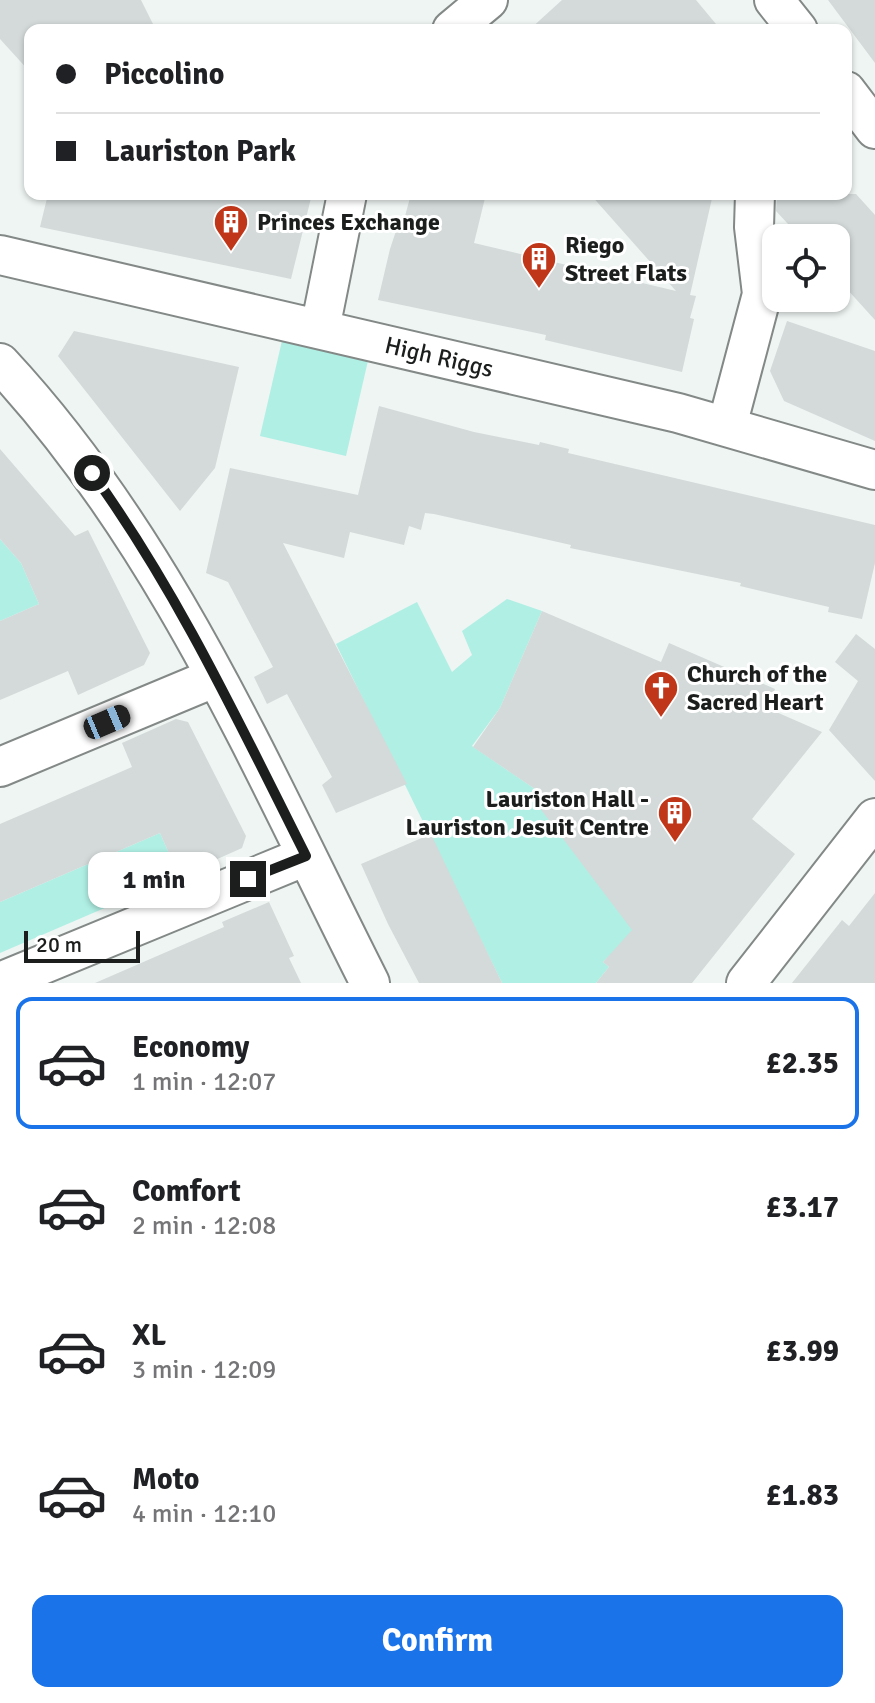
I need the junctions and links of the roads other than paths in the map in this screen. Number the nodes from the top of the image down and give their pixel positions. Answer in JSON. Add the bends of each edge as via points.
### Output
{"nodes":[{"id":1,"x":488,"y":0,"type":"edge"},
{"id":2,"x":774,"y":0,"type":"edge"},
{"id":3,"x":459,"y":24,"type":"edge"},
{"id":4,"x":793,"y":24,"type":"edge"},
{"id":5,"x":852,"y":99,"type":"edge"},
{"id":6,"x":875,"y":129,"type":"edge"},
{"id":7,"x":346,"y":200,"type":"edge"},
{"id":8,"x":755,"y":200,"type":"edge"},
{"id":9,"x":0,"y":255,"type":"edge"},
{"id":10,"x":320,"y":329,"type":"junction"},
{"id":11,"x":0,"y":363,"type":"edge"},
{"id":12,"x":727,"y":426,"type":"junction"},
{"id":13,"x":875,"y":470,"type":"edge"},
{"id":14,"x":216,"y":677,"type":"junction"},
{"id":15,"x":0,"y":767,"type":"edge"},
{"id":16,"x":875,"y":818,"type":"edge"},
{"id":17,"x":306,"y":856,"type":"junction"},
{"id":18,"x":0,"y":982,"type":"edge"},
{"id":19,"x":370,"y":983,"type":"edge"},
{"id":20,"x":746,"y":983,"type":"edge"}],
"edges":[{"from":1,"to":3,"type":"street"},
{"from":2,"to":4,"type":"street"},
{"from":5,"to":6,"type":"street"},
{"from":7,"to":10,"type":"street"},
{"from":8,"to":12,"type":"street","via":[[762,294]]},
{"from":9,"to":10,"type":"street","name":"High Riggs"},
{"from":10,"to":12,"type":"street","name":"High Riggs"},
{"from":11,"to":14,"type":"street","via":[[58,428],[124,518]]},
{"from":12,"to":13,"type":"street","name":"High Riggs"},
{"from":14,"to":15,"type":"street"},
{"from":14,"to":17,"type":"street"},
{"from":16,"to":20,"type":"street"},
{"from":17,"to":18,"type":"street"},
{"from":17,"to":19,"type":"street"}]}
